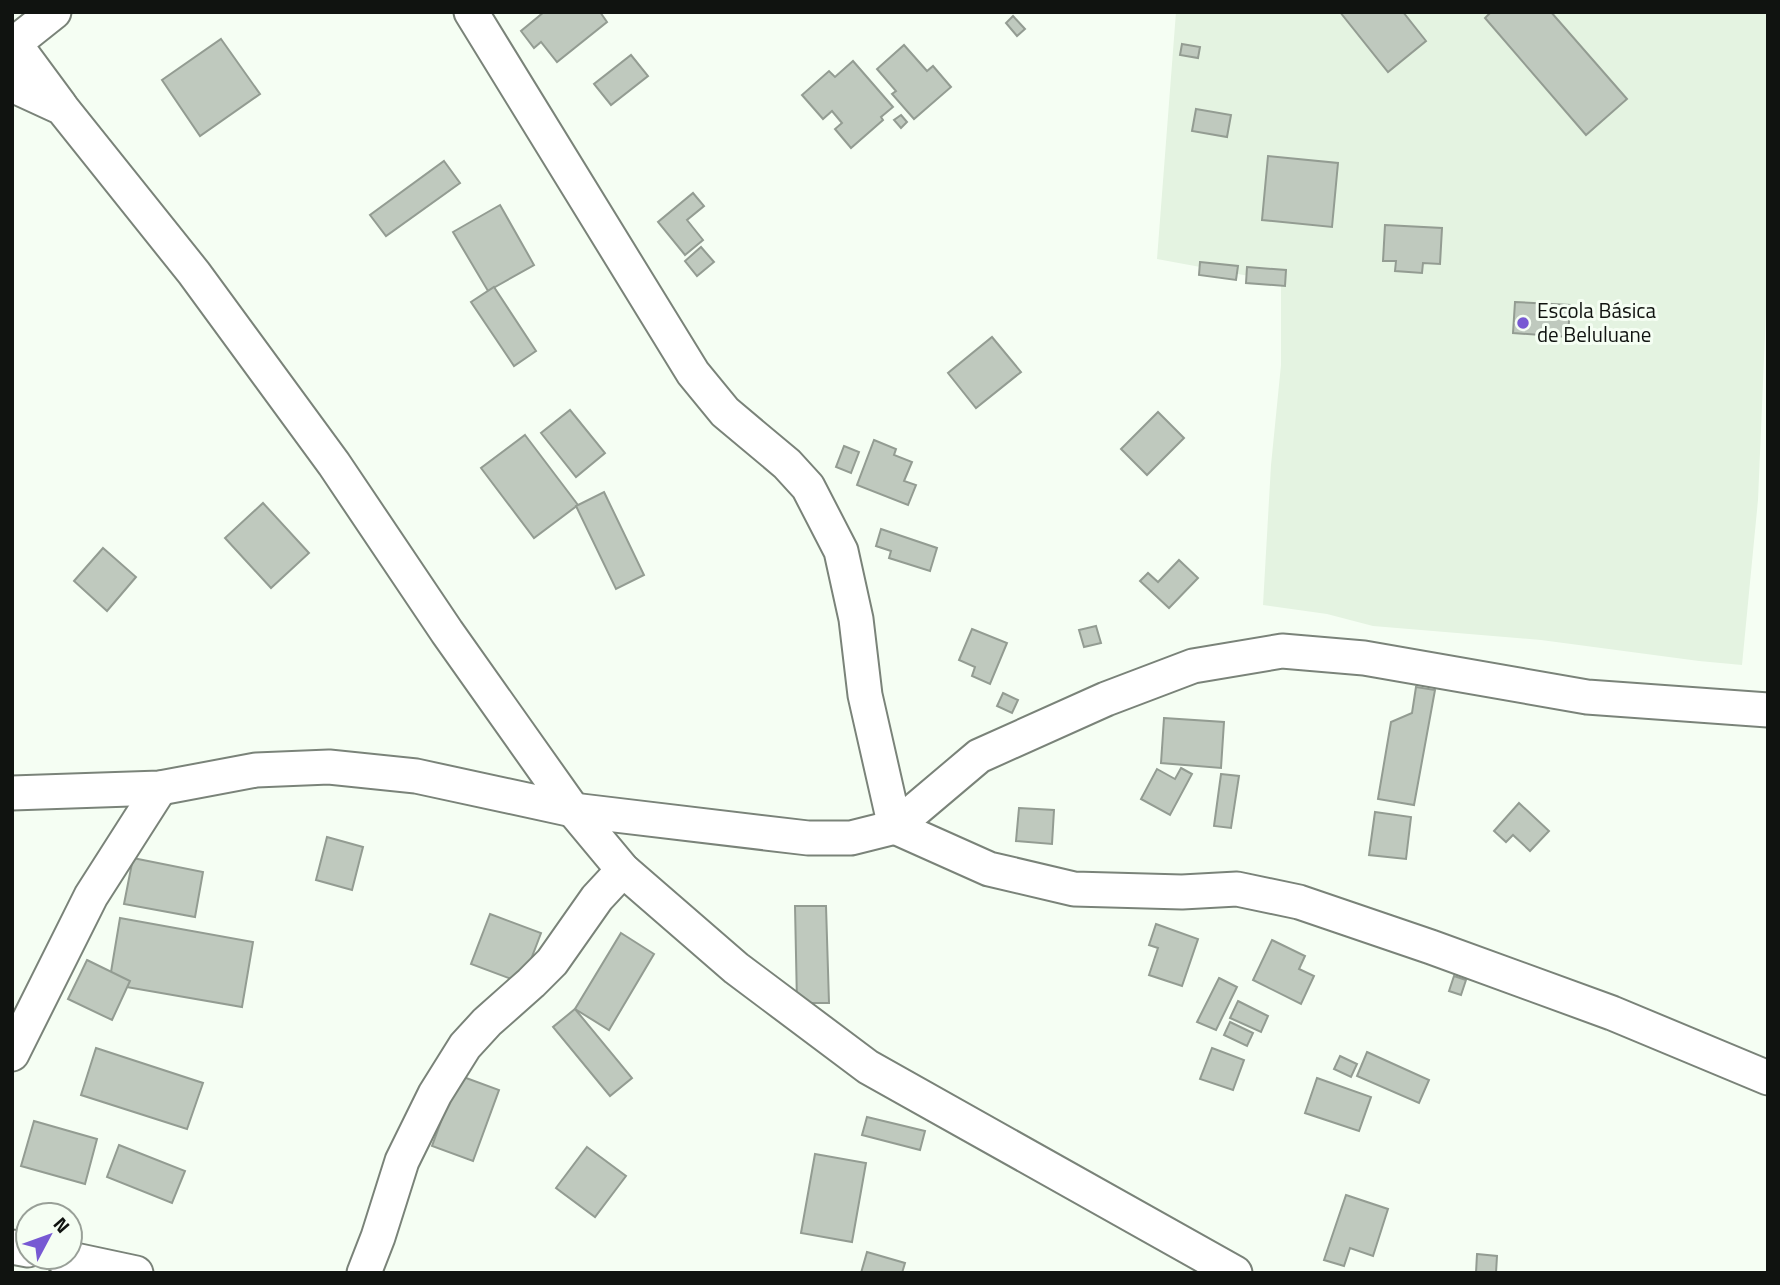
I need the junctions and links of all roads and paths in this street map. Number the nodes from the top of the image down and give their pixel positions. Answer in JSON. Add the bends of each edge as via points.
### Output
{"nodes":[{"id":1,"x":54,"y":12,"type":"edge"},
{"id":2,"x":471,"y":12,"type":"edge"},
{"id":3,"x":14,"y":41,"type":"edge"},
{"id":4,"x":12,"y":85,"type":"edge"},
{"id":5,"x":62,"y":107,"type":"junction"},
{"id":6,"x":1768,"y":710,"type":"edge"},
{"id":7,"x":160,"y":788,"type":"junction"},
{"id":8,"x":12,"y":793,"type":"edge"},
{"id":9,"x":573,"y":810,"type":"junction"},
{"id":10,"x":895,"y":827,"type":"junction"},
{"id":11,"x":623,"y":870,"type":"junction"},
{"id":12,"x":12,"y":1054,"type":"edge"},
{"id":13,"x":1768,"y":1078,"type":"edge"},
{"id":14,"x":84,"y":1262,"type":"edge"},
{"id":15,"x":136,"y":1273,"type":"edge"},
{"id":16,"x":363,"y":1273,"type":"edge"},
{"id":17,"x":1235,"y":1273,"type":"edge"}],
"edges":[{"from":1,"to":3,"type":"street"},
{"from":2,"to":10,"type":"street","via":[[693,373],[725,412],[787,464],[808,487],[823,514],[841,551],[856,619],[865,695]]},
{"from":3,"to":5,"type":"street"},
{"from":4,"to":5,"type":"street"},
{"from":5,"to":9,"type":"street","via":[[194,273],[334,464]]},
{"from":6,"to":10,"type":"street","via":[[1587,697],[1364,657],[1282,651],[1194,666],[992,750]]},
{"from":7,"to":8,"type":"street"},
{"from":7,"to":9,"type":"street","via":[[256,770],[329,767],[416,776]]},
{"from":7,"to":12,"type":"street","via":[[91,896]]},
{"from":9,"to":10,"type":"street","via":[[808,838],[851,838]]},
{"from":9,"to":11,"type":"street"},
{"from":10,"to":13,"type":"street","via":[[989,869],[1074,889],[1237,889],[1299,902],[1612,1013]]},
{"from":11,"to":16,"type":"street","via":[[552,962],[465,1046],[402,1161]]},
{"from":11,"to":17,"type":"street","via":[[736,968],[868,1067]]},
{"from":14,"to":15,"type":"street"}]}
